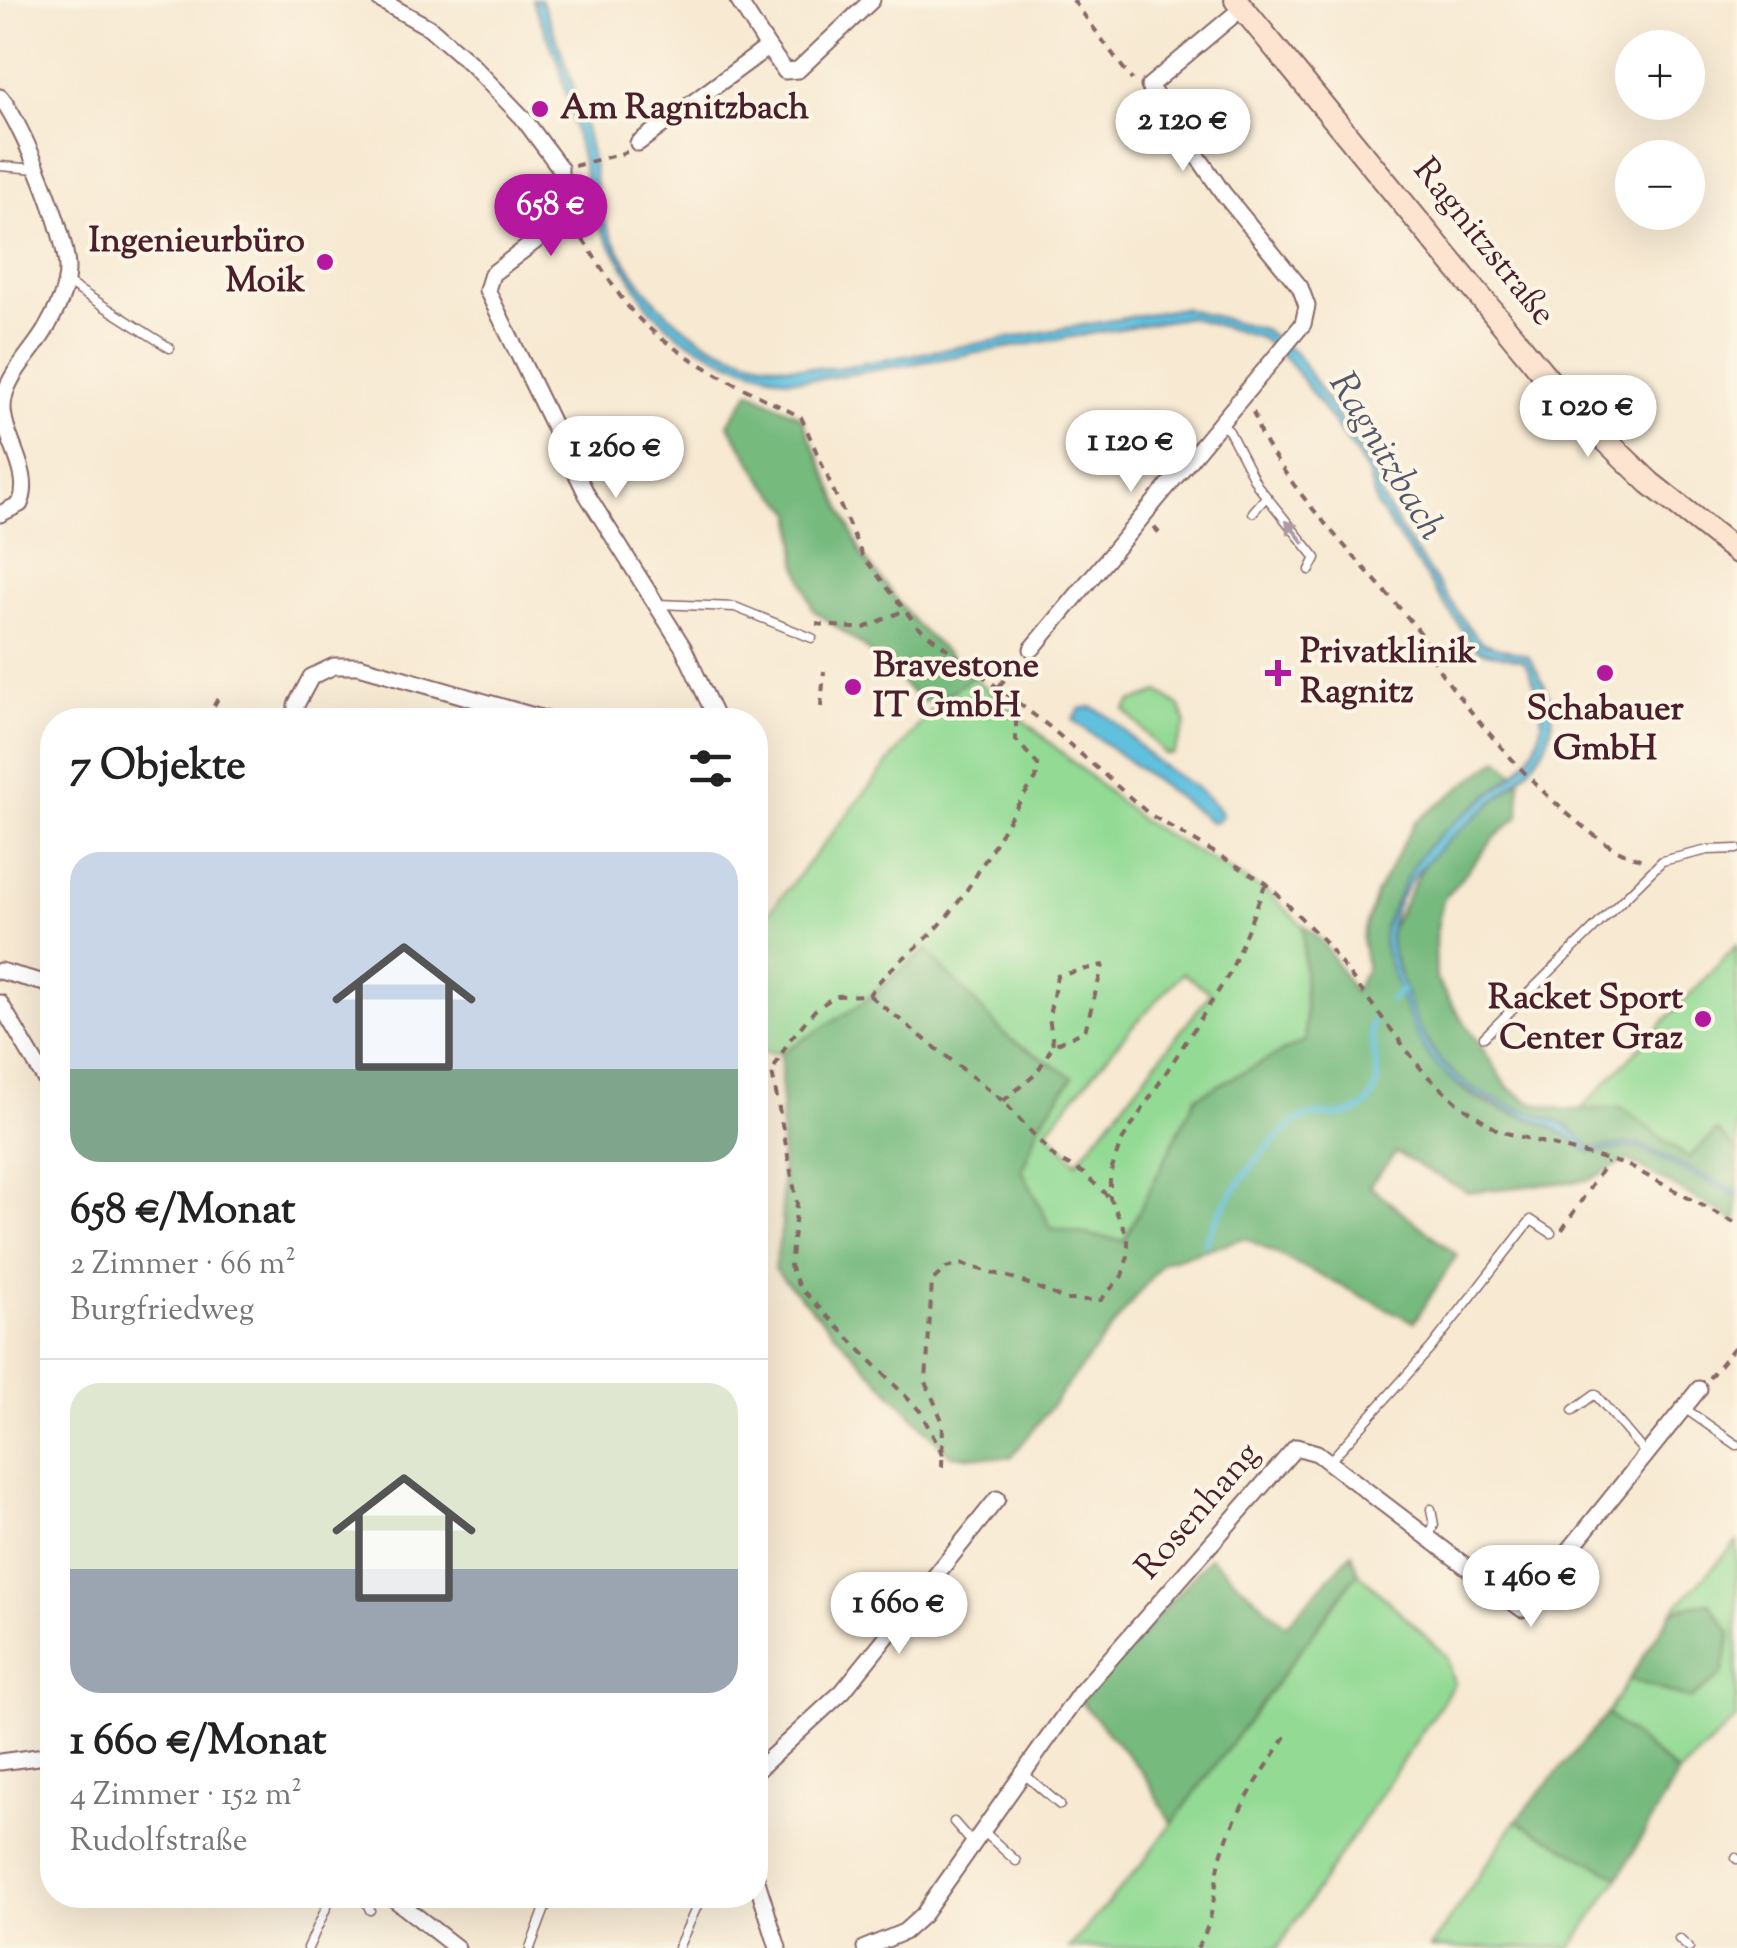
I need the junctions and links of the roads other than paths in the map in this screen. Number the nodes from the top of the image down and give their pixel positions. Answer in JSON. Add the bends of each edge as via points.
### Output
{"nodes":[{"id":1,"x":382,"y":0,"type":"edge"},
{"id":2,"x":738,"y":0,"type":"edge"},
{"id":3,"x":872,"y":0,"type":"edge"},
{"id":4,"x":1239,"y":4,"type":"edge"},
{"id":5,"x":768,"y":47,"type":"junction"},
{"id":6,"x":0,"y":96,"type":"edge"},
{"id":7,"x":638,"y":143,"type":"road end"},
{"id":8,"x":0,"y":166,"type":"edge"},
{"id":9,"x":36,"y":169,"type":"junction"},
{"id":10,"x":66,"y":282,"type":"junction"},
{"id":11,"x":170,"y":348,"type":"dead end"},
{"id":12,"x":1220,"y":423,"type":"junction"},
{"id":13,"x":1266,"y":496,"type":"junction"},
{"id":14,"x":1252,"y":512,"type":"dead end"},
{"id":15,"x":0,"y":514,"type":"edge"},
{"id":16,"x":1737,"y":552,"type":"edge"},
{"id":17,"x":1310,"y":570,"type":"dead end"},
{"id":18,"x":652,"y":605,"type":"junction"},
{"id":19,"x":812,"y":638,"type":"road end"},
{"id":20,"x":1032,"y":648,"type":"road end"},
{"id":21,"x":296,"y":708,"type":"edge"},
{"id":22,"x":504,"y":708,"type":"edge"},
{"id":23,"x":711,"y":708,"type":"edge"},
{"id":24,"x":1737,"y":850,"type":"edge"},
{"id":25,"x":0,"y":971,"type":"edge"},
{"id":26,"x":40,"y":982,"type":"edge"},
{"id":27,"x":0,"y":1003,"type":"edge"},
{"id":28,"x":1484,"y":1037,"type":"dead end"},
{"id":29,"x":40,"y":1071,"type":"edge"},
{"id":30,"x":1551,"y":1232,"type":"road end"},
{"id":31,"x":1704,"y":1383,"type":"road end"},
{"id":32,"x":1684,"y":1408,"type":"junction"},
{"id":33,"x":1574,"y":1410,"type":"dead end"},
{"id":34,"x":1737,"y":1446,"type":"edge"},
{"id":35,"x":1646,"y":1455,"type":"junction"},
{"id":36,"x":1329,"y":1462,"type":"junction"},
{"id":37,"x":997,"y":1498,"type":"dead end"},
{"id":38,"x":1431,"y":1509,"type":"dead end"},
{"id":39,"x":1428,"y":1538,"type":"junction"},
{"id":40,"x":40,"y":1757,"type":"edge"},
{"id":41,"x":768,"y":1760,"type":"edge"},
{"id":42,"x":0,"y":1762,"type":"edge"},
{"id":43,"x":1023,"y":1773,"type":"junction"},
{"id":44,"x":1060,"y":1806,"type":"dead end"},
{"id":45,"x":954,"y":1822,"type":"dead end"},
{"id":46,"x":978,"y":1838,"type":"junction"},
{"id":47,"x":1016,"y":1861,"type":"dead end"},
{"id":48,"x":326,"y":1908,"type":"edge"},
{"id":49,"x":406,"y":1908,"type":"edge"},
{"id":50,"x":545,"y":1908,"type":"edge"},
{"id":51,"x":696,"y":1908,"type":"edge"},
{"id":52,"x":765,"y":1908,"type":"edge"},
{"id":53,"x":1679,"y":1939,"type":"dead end"},
{"id":54,"x":308,"y":1948,"type":"edge"},
{"id":55,"x":457,"y":1948,"type":"edge"},
{"id":56,"x":530,"y":1948,"type":"edge"},
{"id":57,"x":678,"y":1948,"type":"edge"},
{"id":58,"x":778,"y":1948,"type":"edge"},
{"id":59,"x":864,"y":1948,"type":"edge"},
{"id":60,"x":1688,"y":1948,"type":"edge"}],
"edges":[{"from":1,"to":18,"type":"street","via":[[470,62],[560,168],[560,209],[550,230],[492,274],[487,290],[587,495]]},
{"from":2,"to":5,"type":"street"},
{"from":3,"to":5,"type":"street","via":[[798,70],[785,72]]},
{"from":4,"to":12,"type":"street","via":[[1149,86],[1300,287],[1307,306],[1296,332]]},
{"from":4,"to":16,"type":"main road","name":"Ragnitzstraße","via":[[1570,406]]},
{"from":5,"to":7,"type":"street"},
{"from":6,"to":9,"type":"street"},
{"from":8,"to":9,"type":"lane"},
{"from":9,"to":10,"type":"street","via":[[63,244]]},
{"from":10,"to":11,"type":"lane"},
{"from":10,"to":15,"type":"street","via":[[48,325],[8,386],[5,421],[24,488],[20,504]]},
{"from":12,"to":13,"type":"lane"},
{"from":12,"to":20,"type":"street"},
{"from":13,"to":14,"type":"lane"},
{"from":17,"to":13,"type":"lane","one_way":true,"via":[[1316,558]]},
{"from":18,"to":19,"type":"lane","via":[[734,607]]},
{"from":18,"to":23,"type":"street","via":[[683,647]]},
{"from":21,"to":22,"type":"street","via":[[311,677],[346,665]]},
{"from":24,"to":28,"type":"lane","via":[[1662,861]]},
{"from":25,"to":26,"type":"street"},
{"from":27,"to":29,"type":"street"},
{"from":30,"to":36,"type":"lane","via":[[1532,1220]]},
{"from":31,"to":32,"type":"street"},
{"from":32,"to":34,"type":"lane"},
{"from":32,"to":35,"type":"street"},
{"from":33,"to":35,"type":"lane","via":[[1594,1394]]},
{"from":35,"to":39,"type":"street","via":[[1522,1609]]},
{"from":36,"to":39,"type":"street"},
{"from":36,"to":43,"type":"street","name":"Rosenhang","via":[[1296,1448],[1080,1693]]},
{"from":37,"to":41,"type":"street","via":[[843,1691]]},
{"from":38,"to":39,"type":"lane"},
{"from":40,"to":42,"type":"street"},
{"from":43,"to":44,"type":"lane"},
{"from":43,"to":46,"type":"street","name":"Rosenhang"},
{"from":45,"to":46,"type":"lane"},
{"from":46,"to":47,"type":"lane"},
{"from":46,"to":59,"type":"street","name":"Rosenhang","via":[[923,1915],[904,1932]]},
{"from":48,"to":54,"type":"lane"},
{"from":49,"to":55,"type":"street"},
{"from":50,"to":56,"type":"lane"},
{"from":51,"to":57,"type":"lane"},
{"from":52,"to":58,"type":"street"},
{"from":53,"to":60,"type":"lane"}]}
